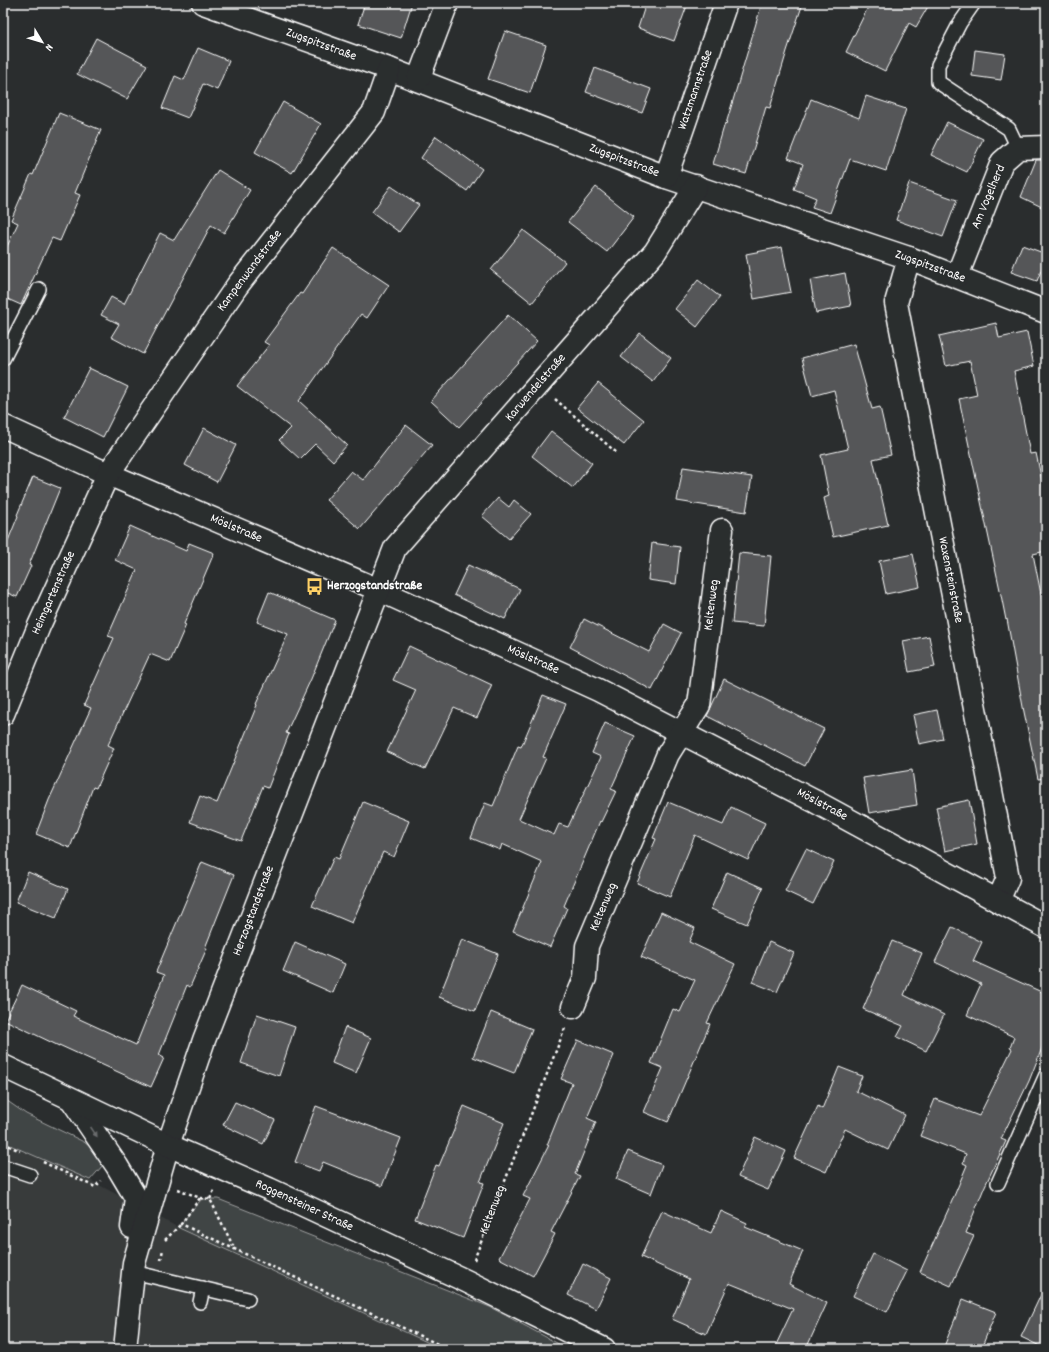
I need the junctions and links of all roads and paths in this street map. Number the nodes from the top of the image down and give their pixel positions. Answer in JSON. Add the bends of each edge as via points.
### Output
{"nodes":[{"id":1,"x":203,"y":3,"type":"edge"},
{"id":2,"x":446,"y":3,"type":"edge"},
{"id":3,"x":726,"y":3,"type":"edge"},
{"id":4,"x":974,"y":3,"type":"edge"},
{"id":5,"x":389,"y":69,"type":"junction"},
{"id":6,"x":418,"y":80,"type":"junction"},
{"id":7,"x":1046,"y":147,"type":"edge"},
{"id":8,"x":1018,"y":148,"type":"junction"},
{"id":9,"x":666,"y":177,"type":"junction"},
{"id":10,"x":696,"y":186,"type":"junction"},
{"id":11,"x":908,"y":258,"type":"junction"},
{"id":12,"x":957,"y":276,"type":"junction"},
{"id":13,"x":39,"y":289,"type":"dead end"},
{"id":14,"x":1046,"y":312,"type":"edge"},
{"id":15,"x":3,"y":359,"type":"edge"},
{"id":16,"x":538,"y":384,"type":"junction"},
{"id":17,"x":3,"y":426,"type":"edge"},
{"id":18,"x":618,"y":454,"type":"dead end"},
{"id":19,"x":108,"y":474,"type":"junction"},
{"id":20,"x":722,"y":530,"type":"dead end"},
{"id":21,"x":379,"y":590,"type":"junction"},
{"id":22,"x":3,"y":714,"type":"edge"},
{"id":23,"x":681,"y":732,"type":"junction"},
{"id":24,"x":998,"y":901,"type":"junction"},
{"id":25,"x":1046,"y":927,"type":"edge"},
{"id":26,"x":573,"y":1007,"type":"joint"},
{"id":27,"x":3,"y":1066,"type":"edge"},
{"id":28,"x":1046,"y":1075,"type":"edge"},
{"id":29,"x":72,"y":1100,"type":"junction"},
{"id":30,"x":3,"y":1142,"type":"edge"},
{"id":31,"x":168,"y":1145,"type":"junction"},
{"id":32,"x":24,"y":1153,"type":"dead end"},
{"id":33,"x":38,"y":1160,"type":"dead end"},
{"id":34,"x":3,"y":1166,"type":"edge"},
{"id":35,"x":117,"y":1166,"type":"junction"},
{"id":36,"x":30,"y":1175,"type":"dead end"},
{"id":37,"x":157,"y":1180,"type":"junction"},
{"id":38,"x":998,"y":1183,"type":"dead end"},
{"id":39,"x":200,"y":1198,"type":"junction"},
{"id":40,"x":234,"y":1248,"type":"junction"},
{"id":41,"x":134,"y":1267,"type":"junction"},
{"id":42,"x":466,"y":1281,"type":"junction"},
{"id":43,"x":203,"y":1288,"type":"junction"},
{"id":44,"x":248,"y":1299,"type":"dead end"},
{"id":45,"x":200,"y":1302,"type":"dead end"},
{"id":46,"x":125,"y":1349,"type":"edge"},
{"id":47,"x":448,"y":1349,"type":"edge"},
{"id":48,"x":604,"y":1349,"type":"edge"}],
"edges":[{"from":1,"to":5,"type":"street","name":"Zugspitzstraße"},
{"from":2,"to":6,"type":"street"},
{"from":3,"to":9,"type":"street","name":"Watzmannstraße"},
{"from":4,"to":8,"type":"lane","via":[[960,23],[938,65],[938,82],[1009,129]]},
{"from":5,"to":6,"type":"street","name":"Zugspitzstraße"},
{"from":5,"to":19,"type":"street","name":"Kampenwandstraße","via":[[374,112],[237,286]]},
{"from":6,"to":9,"type":"street","name":"Zugspitzstraße"},
{"from":7,"to":8,"type":"street"},
{"from":8,"to":12,"type":"street","name":"Am Vogelherd","via":[[1002,162]]},
{"from":9,"to":10,"type":"street","name":"Zugspitzstraße"},
{"from":10,"to":11,"type":"street","name":"Zugspitzstraße"},
{"from":10,"to":16,"type":"street","name":"Karwendelstraße","via":[[655,252]]},
{"from":11,"to":12,"type":"street","name":"Zugspitzstraße"},
{"from":11,"to":24,"type":"street","name":"Waxensteinstraße","via":[[896,303],[1008,878]]},
{"from":12,"to":14,"type":"street","name":"Zugspitzstraße"},
{"from":13,"to":15,"type":"lane"},
{"from":16,"to":18,"type":"path"},
{"from":16,"to":21,"type":"street","name":"Karwendelstraße","via":[[395,548]]},
{"from":17,"to":19,"type":"street","name":"Möslstraße"},
{"from":19,"to":21,"type":"street","name":"Möslstraße"},
{"from":19,"to":22,"type":"street","name":"Heimgartenstraße","via":[[39,626]]},
{"from":20,"to":23,"type":"street","name":"Keltenweg","via":[[699,705]]},
{"from":21,"to":23,"type":"street","name":"Möslstraße","via":[[598,690]]},
{"from":21,"to":31,"type":"street","name":"Herzogstandstraße","via":[[204,1040]]},
{"from":23,"to":24,"type":"street","name":"Möslstraße"},
{"from":23,"to":26,"type":"street","name":"Keltenweg","via":[[668,754],[587,946],[585,978]]},
{"from":24,"to":25,"type":"street","name":"Möslstraße"},
{"from":26,"to":42,"type":"path","name":"Keltenweg"},
{"from":27,"to":29,"type":"street","name":"Roggensteiner Straße"},
{"from":28,"to":38,"type":"lane"},
{"from":29,"to":31,"type":"street","name":"Roggensteiner Straße"},
{"from":29,"to":35,"type":"street","one_way":true},
{"from":30,"to":32,"type":"path"},
{"from":31,"to":37,"type":"street","name":"Herzogstandstraße"},
{"from":31,"to":42,"type":"street","name":"Roggensteiner Straße"},
{"from":33,"to":35,"type":"path","via":[[95,1187]]},
{"from":34,"to":36,"type":"lane"},
{"from":35,"to":41,"type":"street","via":[[136,1198],[131,1237]]},
{"from":37,"to":39,"type":"path"},
{"from":37,"to":41,"type":"street","name":"Herzogstandstraße"},
{"from":39,"to":40,"type":"path","via":[[210,1199]]},
{"from":39,"to":40,"type":"path","via":[[181,1224]]},
{"from":40,"to":47,"type":"path"},
{"from":41,"to":43,"type":"lane"},
{"from":41,"to":46,"type":"street"},
{"from":42,"to":48,"type":"street","name":"Roggensteiner Straße"},
{"from":43,"to":44,"type":"lane"},
{"from":43,"to":45,"type":"lane"}]}
